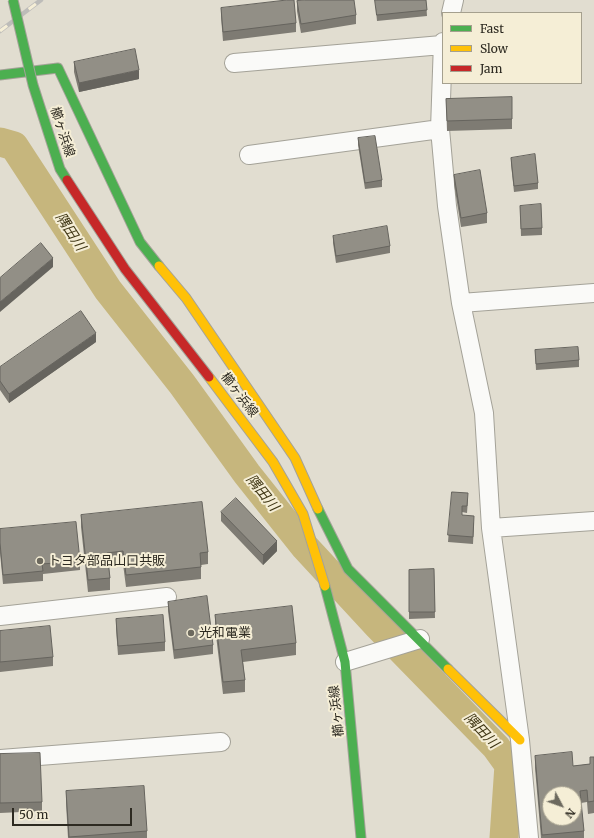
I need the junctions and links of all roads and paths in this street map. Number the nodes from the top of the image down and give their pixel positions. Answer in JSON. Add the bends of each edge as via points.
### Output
{"nodes":[{"id":1,"x":13,"y":0,"type":"edge"},
{"id":2,"x":454,"y":0,"type":"edge"},
{"id":3,"x":450,"y":12,"type":"edge"},
{"id":4,"x":442,"y":44,"type":"edge"},
{"id":5,"x":234,"y":63,"type":"dead end"},
{"id":6,"x":442,"y":72,"type":"edge"},
{"id":7,"x":0,"y":75,"type":"edge"},
{"id":8,"x":440,"y":129,"type":"junction"},
{"id":9,"x":249,"y":155,"type":"dead end"},
{"id":10,"x":594,"y":293,"type":"edge"},
{"id":11,"x":461,"y":303,"type":"junction"},
{"id":12,"x":594,"y":521,"type":"edge"},
{"id":13,"x":491,"y":528,"type":"junction"},
{"id":14,"x":167,"y":597,"type":"dead end"},
{"id":15,"x":0,"y":616,"type":"edge"},
{"id":16,"x":420,"y":640,"type":"junction"},
{"id":17,"x":345,"y":662,"type":"junction"},
{"id":18,"x":520,"y":740,"type":"junction"},
{"id":19,"x":221,"y":742,"type":"dead end"},
{"id":20,"x":0,"y":759,"type":"edge"},
{"id":21,"x":361,"y":838,"type":"edge"},
{"id":22,"x":530,"y":838,"type":"edge"}],
"edges":[{"from":1,"to":17,"type":"street","name":"櫛ヶ浜線","bridge":true,"via":[[33,85],[60,169],[125,269],[273,462],[303,514]]},
{"from":2,"to":3,"type":"street"},
{"from":4,"to":5,"type":"street"},
{"from":6,"to":8,"type":"street"},
{"from":7,"to":16,"type":"street","via":[[58,68],[140,242],[186,298],[295,458],[348,569]]},
{"from":8,"to":9,"type":"street"},
{"from":8,"to":11,"type":"street","via":[[447,206]]},
{"from":10,"to":11,"type":"street"},
{"from":11,"to":13,"type":"street","via":[[484,413]]},
{"from":12,"to":13,"type":"street"},
{"from":13,"to":18,"type":"street"},
{"from":14,"to":15,"type":"street"},
{"from":16,"to":17,"type":"street"},
{"from":16,"to":18,"type":"street"},
{"from":17,"to":21,"type":"street","name":"櫛ヶ浜線"},
{"from":18,"to":22,"type":"street"},
{"from":19,"to":20,"type":"street"}]}
